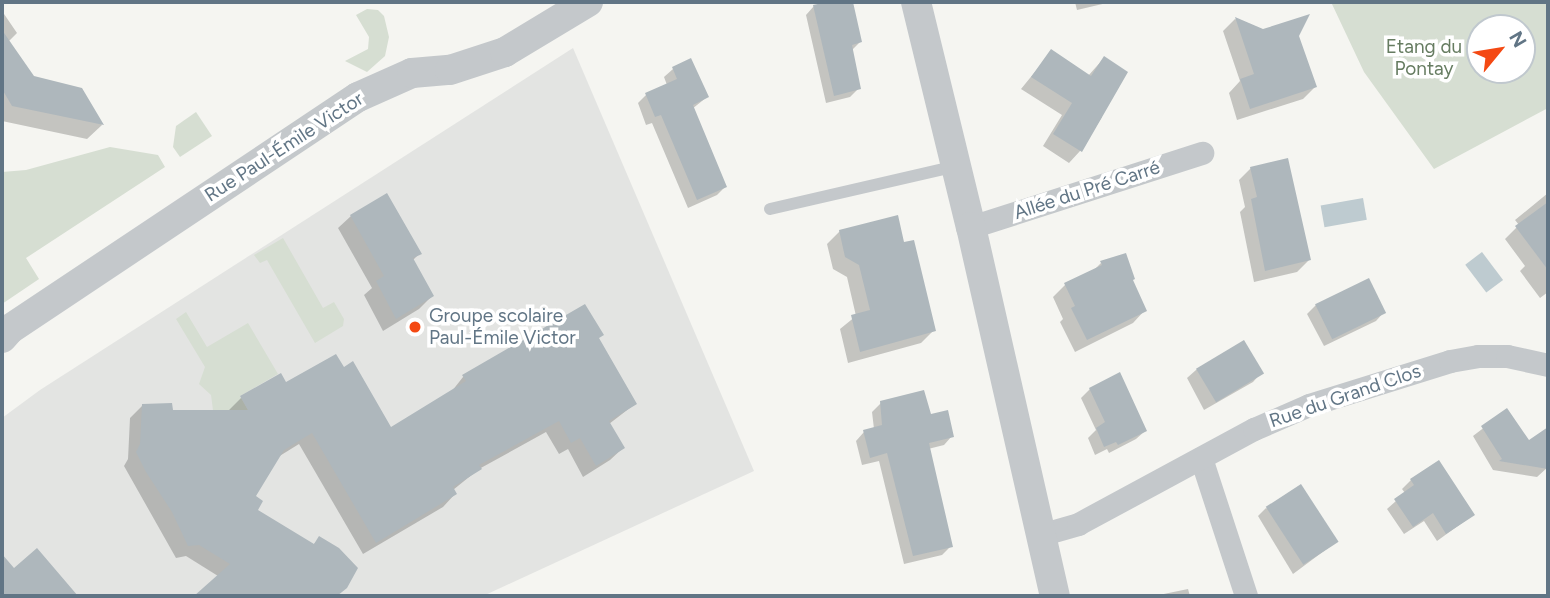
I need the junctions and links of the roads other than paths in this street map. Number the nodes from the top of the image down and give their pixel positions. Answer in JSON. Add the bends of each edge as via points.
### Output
{"nodes":[{"id":1,"x":589,"y":2,"type":"edge"},
{"id":2,"x":916,"y":2,"type":"edge"},
{"id":3,"x":1202,"y":153,"type":"dead end"},
{"id":4,"x":957,"y":166,"type":"junction"},
{"id":5,"x":770,"y":209,"type":"dead end"},
{"id":6,"x":971,"y":226,"type":"junction"},
{"id":7,"x":2,"y":338,"type":"edge"},
{"id":8,"x":1548,"y":365,"type":"edge"},
{"id":9,"x":1201,"y":457,"type":"junction"},
{"id":10,"x":1040,"y":535,"type":"junction"},
{"id":11,"x":1055,"y":596,"type":"edge"},
{"id":12,"x":1246,"y":596,"type":"edge"}],
"edges":[{"from":1,"to":7,"type":"street","name":"Rue Paul-Émile Victor","via":[[505,52],[450,70],[412,73],[358,97]]},
{"from":2,"to":4,"type":"street"},
{"from":3,"to":6,"type":"street","name":"Allée du Pré Carré"},
{"from":4,"to":5,"type":"lane"},
{"from":4,"to":6,"type":"street"},
{"from":6,"to":10,"type":"street"},
{"from":8,"to":9,"type":"street","name":"Rue du Grand Clos","via":[[1507,356],[1450,361],[1309,405]]},
{"from":9,"to":10,"type":"street","name":"Rue du Grand Clos","via":[[1077,524]]},
{"from":9,"to":12,"type":"street"},
{"from":10,"to":11,"type":"street"}]}
